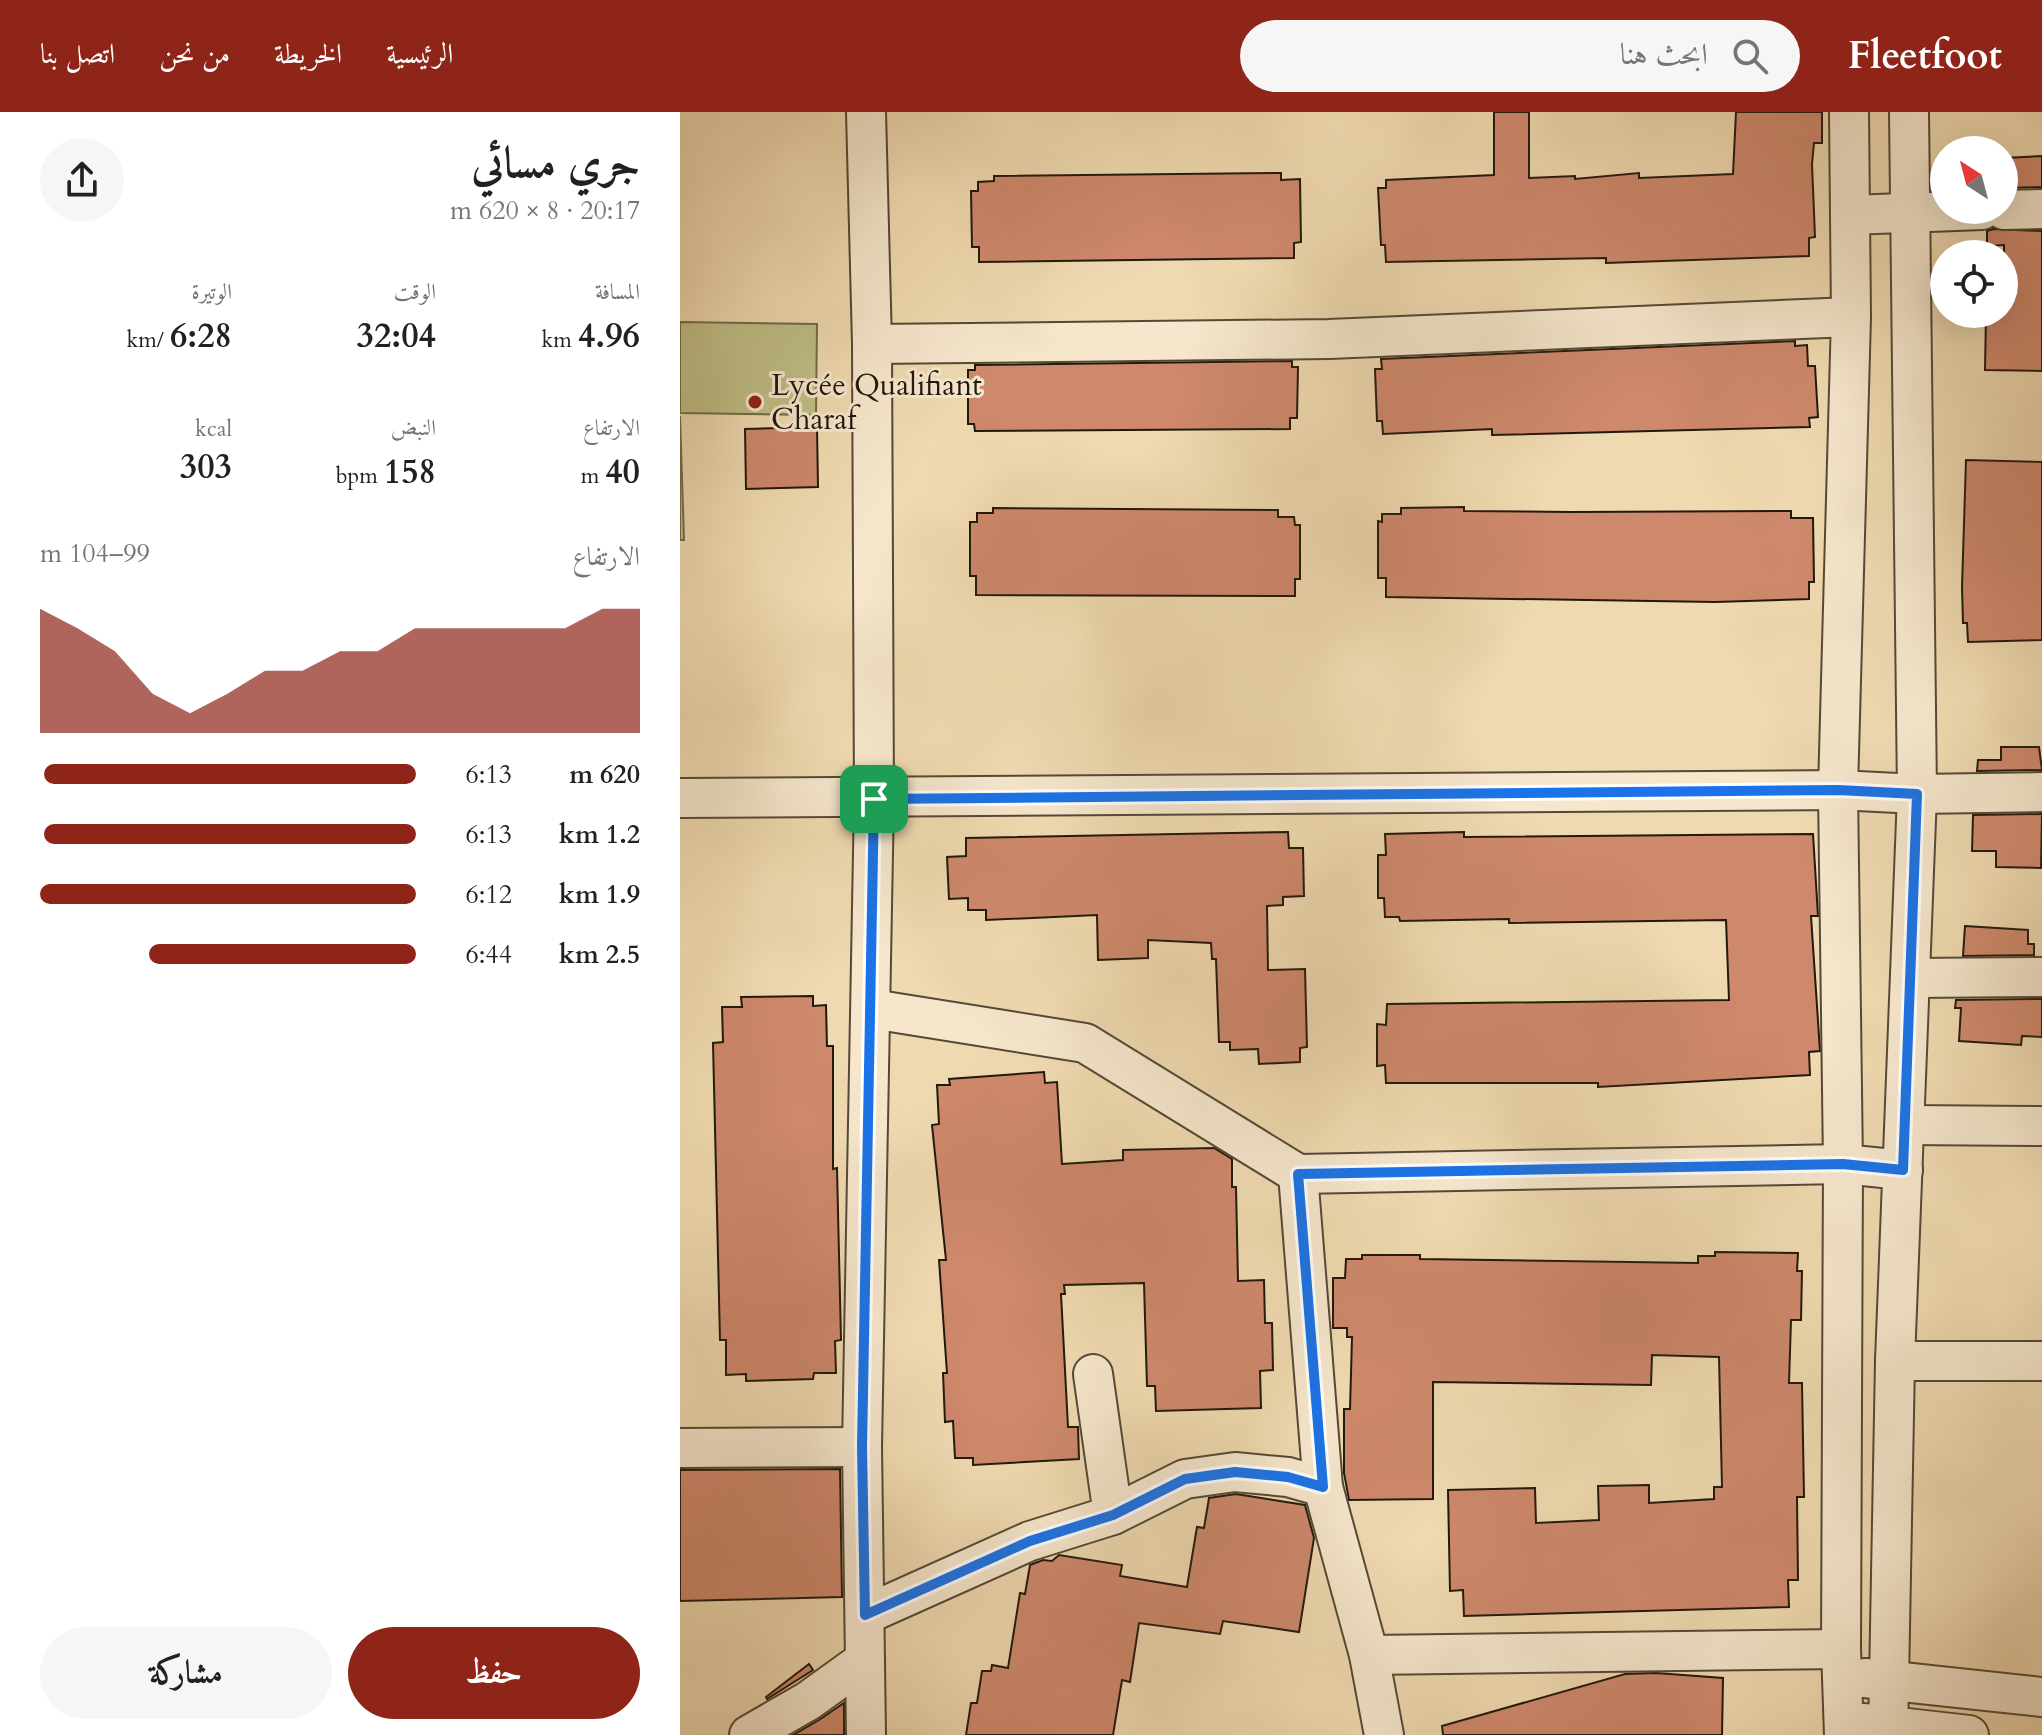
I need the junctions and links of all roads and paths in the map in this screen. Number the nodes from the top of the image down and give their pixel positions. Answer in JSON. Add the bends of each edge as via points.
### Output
{"nodes":[{"id":1,"x":866,"y":112,"type":"edge"},
{"id":2,"x":1849,"y":112,"type":"edge"},
{"id":3,"x":1909,"y":112,"type":"edge"},
{"id":4,"x":2042,"y":209,"type":"edge"},
{"id":5,"x":2018,"y":210,"type":"edge"},
{"id":6,"x":1911,"y":211,"type":"junction"},
{"id":7,"x":1930,"y":211,"type":"edge"},
{"id":8,"x":1850,"y":215,"type":"junction"},
{"id":9,"x":1851,"y":317,"type":"junction"},
{"id":10,"x":872,"y":344,"type":"junction"},
{"id":11,"x":1838,"y":790,"type":"junction"},
{"id":12,"x":2042,"y":792,"type":"edge"},
{"id":13,"x":1917,"y":794,"type":"junction"},
{"id":14,"x":680,"y":798,"type":"edge"},
{"id":15,"x":874,"y":799,"type":"junction"},
{"id":16,"x":2042,"y":977,"type":"edge"},
{"id":17,"x":1911,"y":978,"type":"junction"},
{"id":18,"x":872,"y":1009,"type":"junction"},
{"id":19,"x":1906,"y":1125,"type":"junction"},
{"id":20,"x":2042,"y":1126,"type":"edge"},
{"id":21,"x":1843,"y":1164,"type":"junction"},
{"id":22,"x":1903,"y":1170,"type":"junction"},
{"id":23,"x":1298,"y":1174,"type":"junction"},
{"id":24,"x":1895,"y":1361,"type":"junction"},
{"id":25,"x":2042,"y":1361,"type":"edge"},
{"id":26,"x":1093,"y":1374,"type":"dead end"},
{"id":27,"x":862,"y":1447,"type":"junction"},
{"id":28,"x":680,"y":1448,"type":"edge"},
{"id":29,"x":1323,"y":1487,"type":"junction"},
{"id":30,"x":1113,"y":1515,"type":"junction"},
{"id":31,"x":865,"y":1615,"type":"junction"},
{"id":32,"x":1369,"y":1655,"type":"junction"},
{"id":33,"x":865,"y":1660,"type":"junction"},
{"id":34,"x":1842,"y":1663,"type":"junction"},
{"id":35,"x":1888,"y":1679,"type":"junction"},
{"id":36,"x":2042,"y":1697,"type":"edge"},
{"id":37,"x":1844,"y":1728,"type":"edge"},
{"id":38,"x":1888,"y":1731,"type":"edge"},
{"id":39,"x":749,"y":1735,"type":"edge"},
{"id":40,"x":866,"y":1735,"type":"edge"},
{"id":41,"x":1384,"y":1735,"type":"edge"},
{"id":42,"x":1969,"y":1735,"type":"edge"}],
"edges":[{"from":1,"to":10,"type":"street"},
{"from":2,"to":8,"type":"street"},
{"from":3,"to":6,"type":"street"},
{"from":4,"to":5,"type":"street"},
{"from":6,"to":7,"type":"street"},
{"from":6,"to":8,"type":"street"},
{"from":6,"to":13,"type":"street"},
{"from":8,"to":9,"type":"street"},
{"from":9,"to":10,"type":"street","via":[[1329,339]]},
{"from":9,"to":11,"type":"street"},
{"from":10,"to":15,"type":"street"},
{"from":11,"to":13,"type":"street"},
{"from":11,"to":15,"type":"street"},
{"from":11,"to":21,"type":"street"},
{"from":12,"to":13,"type":"street"},
{"from":13,"to":17,"type":"street"},
{"from":14,"to":15,"type":"street"},
{"from":15,"to":18,"type":"street"},
{"from":16,"to":17,"type":"street"},
{"from":17,"to":19,"type":"street"},
{"from":18,"to":23,"type":"street","via":[[1085,1043]]},
{"from":18,"to":27,"type":"street"},
{"from":19,"to":20,"type":"street"},
{"from":19,"to":22,"type":"street"},
{"from":21,"to":22,"type":"street"},
{"from":21,"to":23,"type":"street"},
{"from":21,"to":34,"type":"street"},
{"from":22,"to":24,"type":"street"},
{"from":23,"to":29,"type":"street"},
{"from":24,"to":25,"type":"street"},
{"from":24,"to":35,"type":"street"},
{"from":26,"to":30,"type":"street"},
{"from":27,"to":28,"type":"street"},
{"from":27,"to":31,"type":"street"},
{"from":29,"to":30,"type":"street","via":[[1235,1472],[1185,1479]]},
{"from":29,"to":32,"type":"street"},
{"from":30,"to":31,"type":"street","via":[[1030,1541]]},
{"from":31,"to":33,"type":"street"},
{"from":32,"to":34,"type":"street"},
{"from":32,"to":41,"type":"street"},
{"from":33,"to":39,"type":"street"},
{"from":33,"to":40,"type":"street"},
{"from":34,"to":35,"type":"street"},
{"from":34,"to":37,"type":"street"},
{"from":35,"to":36,"type":"street"},
{"from":35,"to":38,"type":"street"},
{"from":37,"to":38,"type":"street"},
{"from":38,"to":42,"type":"street"}]}
